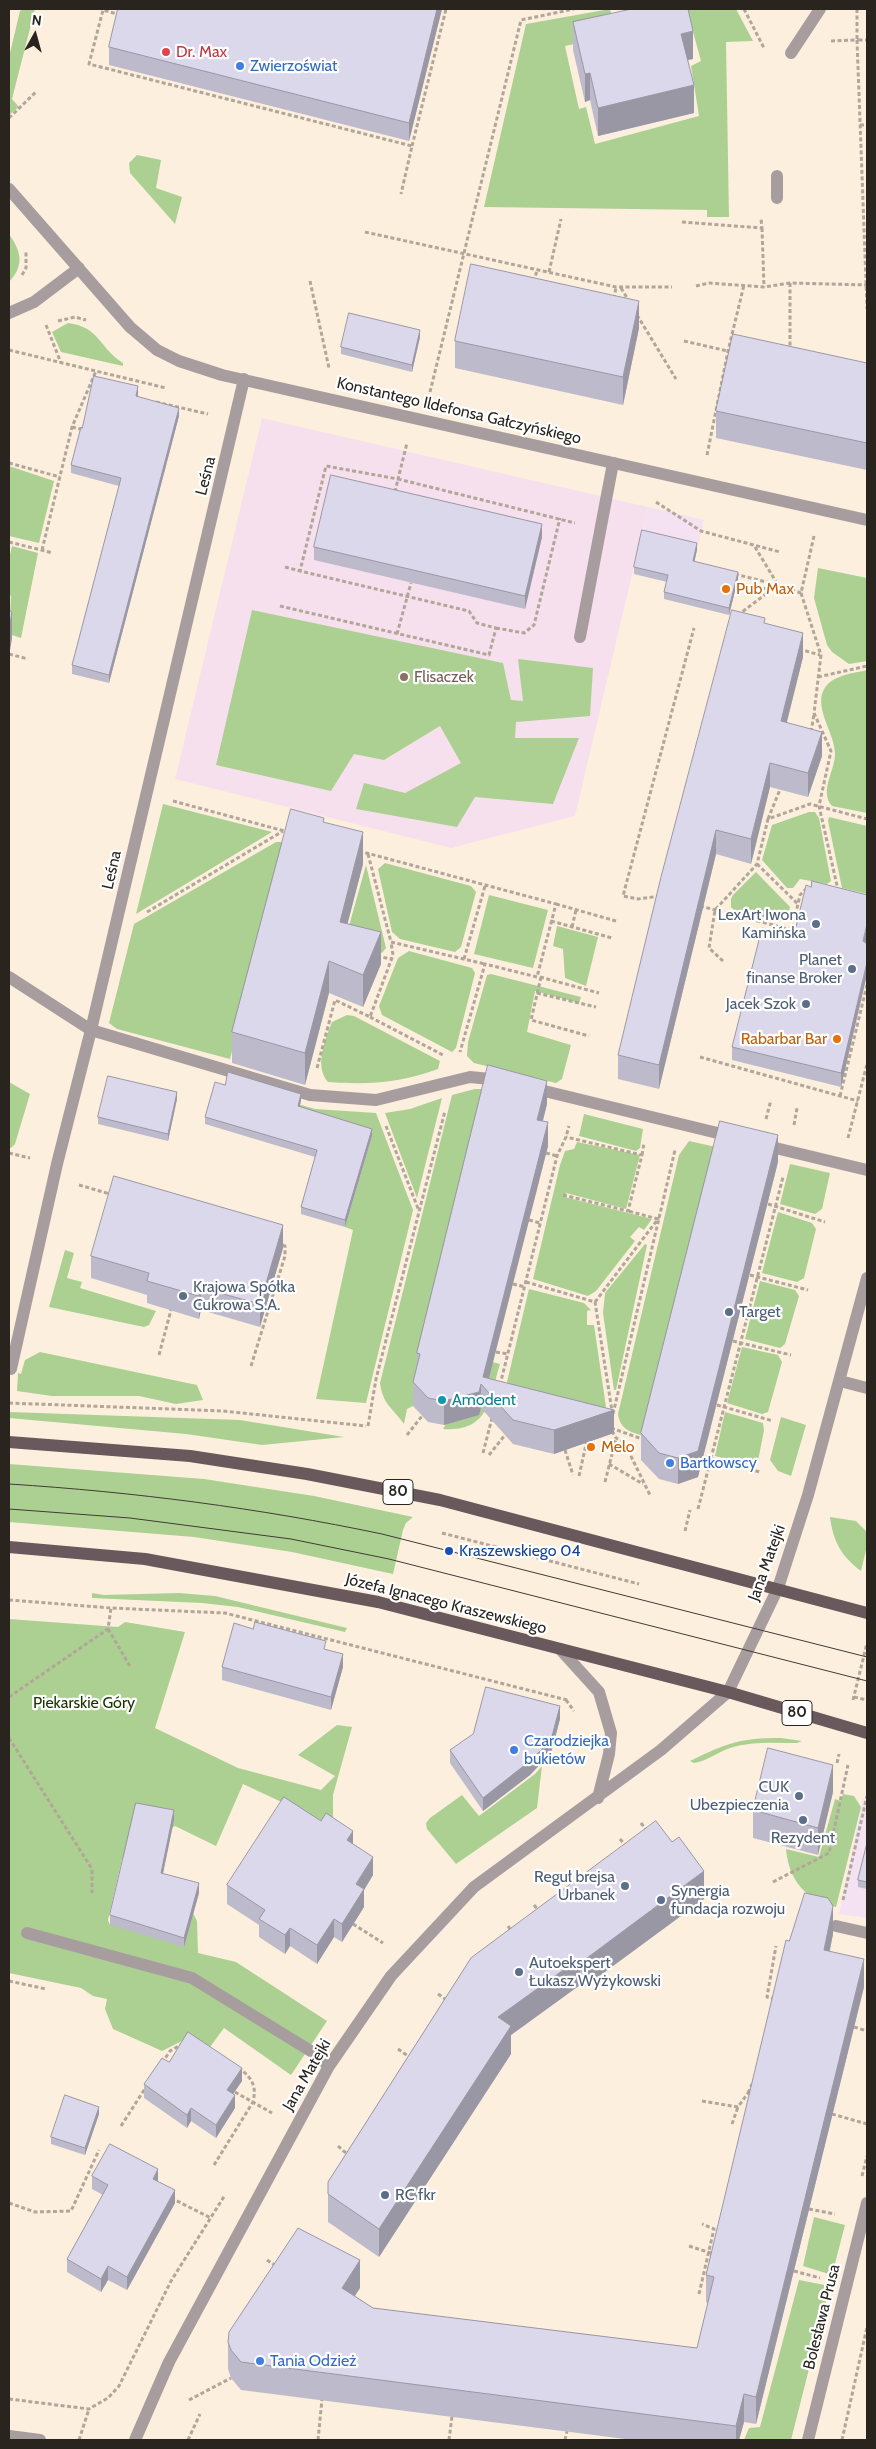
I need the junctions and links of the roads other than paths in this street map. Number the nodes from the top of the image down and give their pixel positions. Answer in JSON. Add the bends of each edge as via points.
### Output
{"nodes":[{"id":1,"x":820,"y":9,"type":"edge"},
{"id":2,"x":791,"y":52,"type":"dead end"},
{"id":3,"x":777,"y":176,"type":"dead end"},
{"id":4,"x":9,"y":188,"type":"edge"},
{"id":5,"x":777,"y":198,"type":"dead end"},
{"id":6,"x":79,"y":268,"type":"junction"},
{"id":7,"x":9,"y":313,"type":"edge"},
{"id":8,"x":244,"y":379,"type":"junction"},
{"id":9,"x":613,"y":463,"type":"junction"},
{"id":10,"x":867,"y":520,"type":"edge"},
{"id":11,"x":580,"y":637,"type":"dead end"},
{"id":12,"x":9,"y":977,"type":"edge"},
{"id":13,"x":90,"y":1030,"type":"junction"},
{"id":14,"x":867,"y":1170,"type":"edge"},
{"id":15,"x":867,"y":1278,"type":"edge"},
{"id":16,"x":11,"y":1369,"type":"dead end"},
{"id":17,"x":840,"y":1381,"type":"junction"},
{"id":18,"x":867,"y":1388,"type":"edge"},
{"id":19,"x":9,"y":1442,"type":"edge"},
{"id":20,"x":9,"y":1547,"type":"edge"},
{"id":21,"x":778,"y":1588,"type":"junction"},
{"id":22,"x":867,"y":1613,"type":"edge"},
{"id":23,"x":560,"y":1649,"type":"junction"},
{"id":24,"x":728,"y":1692,"type":"junction"},
{"id":25,"x":867,"y":1733,"type":"edge"},
{"id":26,"x":598,"y":1798,"type":"junction"},
{"id":27,"x":836,"y":1926,"type":"dead end"},
{"id":28,"x":27,"y":1933,"type":"dead end"},
{"id":29,"x":867,"y":1933,"type":"edge"},
{"id":30,"x":329,"y":2066,"type":"junction"},
{"id":31,"x":867,"y":2202,"type":"edge"},
{"id":32,"x":9,"y":2436,"type":"edge"},
{"id":33,"x":40,"y":2440,"type":"edge"},
{"id":34,"x":135,"y":2440,"type":"edge"},
{"id":35,"x":808,"y":2440,"type":"edge"}],
"edges":[{"from":1,"to":2,"type":"street"},
{"from":3,"to":5,"type":"street"},
{"from":4,"to":6,"type":"street","name":"Konstantego Ildefonsa Gałczyńskiego"},
{"from":6,"to":7,"type":"street","via":[[34,302]]},
{"from":6,"to":8,"type":"street","name":"Konstantego Ildefonsa Gałczyńskiego","via":[[130,327],[157,350],[194,366]]},
{"from":8,"to":9,"type":"street","name":"Konstantego Ildefonsa Gałczyńskiego"},
{"from":8,"to":13,"type":"street","name":"Leśna"},
{"from":9,"to":10,"type":"street","name":"Konstantego Ildefonsa Gałczyńskiego"},
{"from":9,"to":11,"type":"street"},
{"from":12,"to":13,"type":"street"},
{"from":13,"to":14,"type":"street","via":[[310,1095],[376,1100],[470,1077],[487,1077]]},
{"from":13,"to":16,"type":"street","name":"Leśna"},
{"from":15,"to":17,"type":"street","name":"Jana Matejki"},
{"from":17,"to":18,"type":"street"},
{"from":17,"to":21,"type":"street","name":"Jana Matejki"},
{"from":19,"to":21,"type":"main road","number":"80","via":[[190,1456],[317,1476],[440,1500]]},
{"from":20,"to":23,"type":"main road","name":"Józefa Ignacego Kraszewskiego","number":"80","via":[[145,1559],[378,1602]]},
{"from":21,"to":22,"type":"main road","number":"80"},
{"from":21,"to":24,"type":"street","name":"Jana Matejki"},
{"from":23,"to":24,"type":"main road","name":"Józefa Ignacego Kraszewskiego","number":"80"},
{"from":23,"to":26,"type":"street","via":[[599,1692],[611,1733],[610,1754]]},
{"from":24,"to":25,"type":"main road","name":"Józefa Ignacego Kraszewskiego","number":"80"},
{"from":24,"to":26,"type":"street","name":"Jana Matejki"},
{"from":26,"to":30,"type":"street","name":"Jana Matejki","via":[[474,1887],[391,1976]]},
{"from":27,"to":29,"type":"street"},
{"from":28,"to":30,"type":"street","via":[[192,1978],[314,2053]]},
{"from":30,"to":34,"type":"street","name":"Jana Matejki","via":[[169,2362]]},
{"from":31,"to":35,"type":"street","name":"Bolesława Prusa"},
{"from":32,"to":33,"type":"street"}]}
